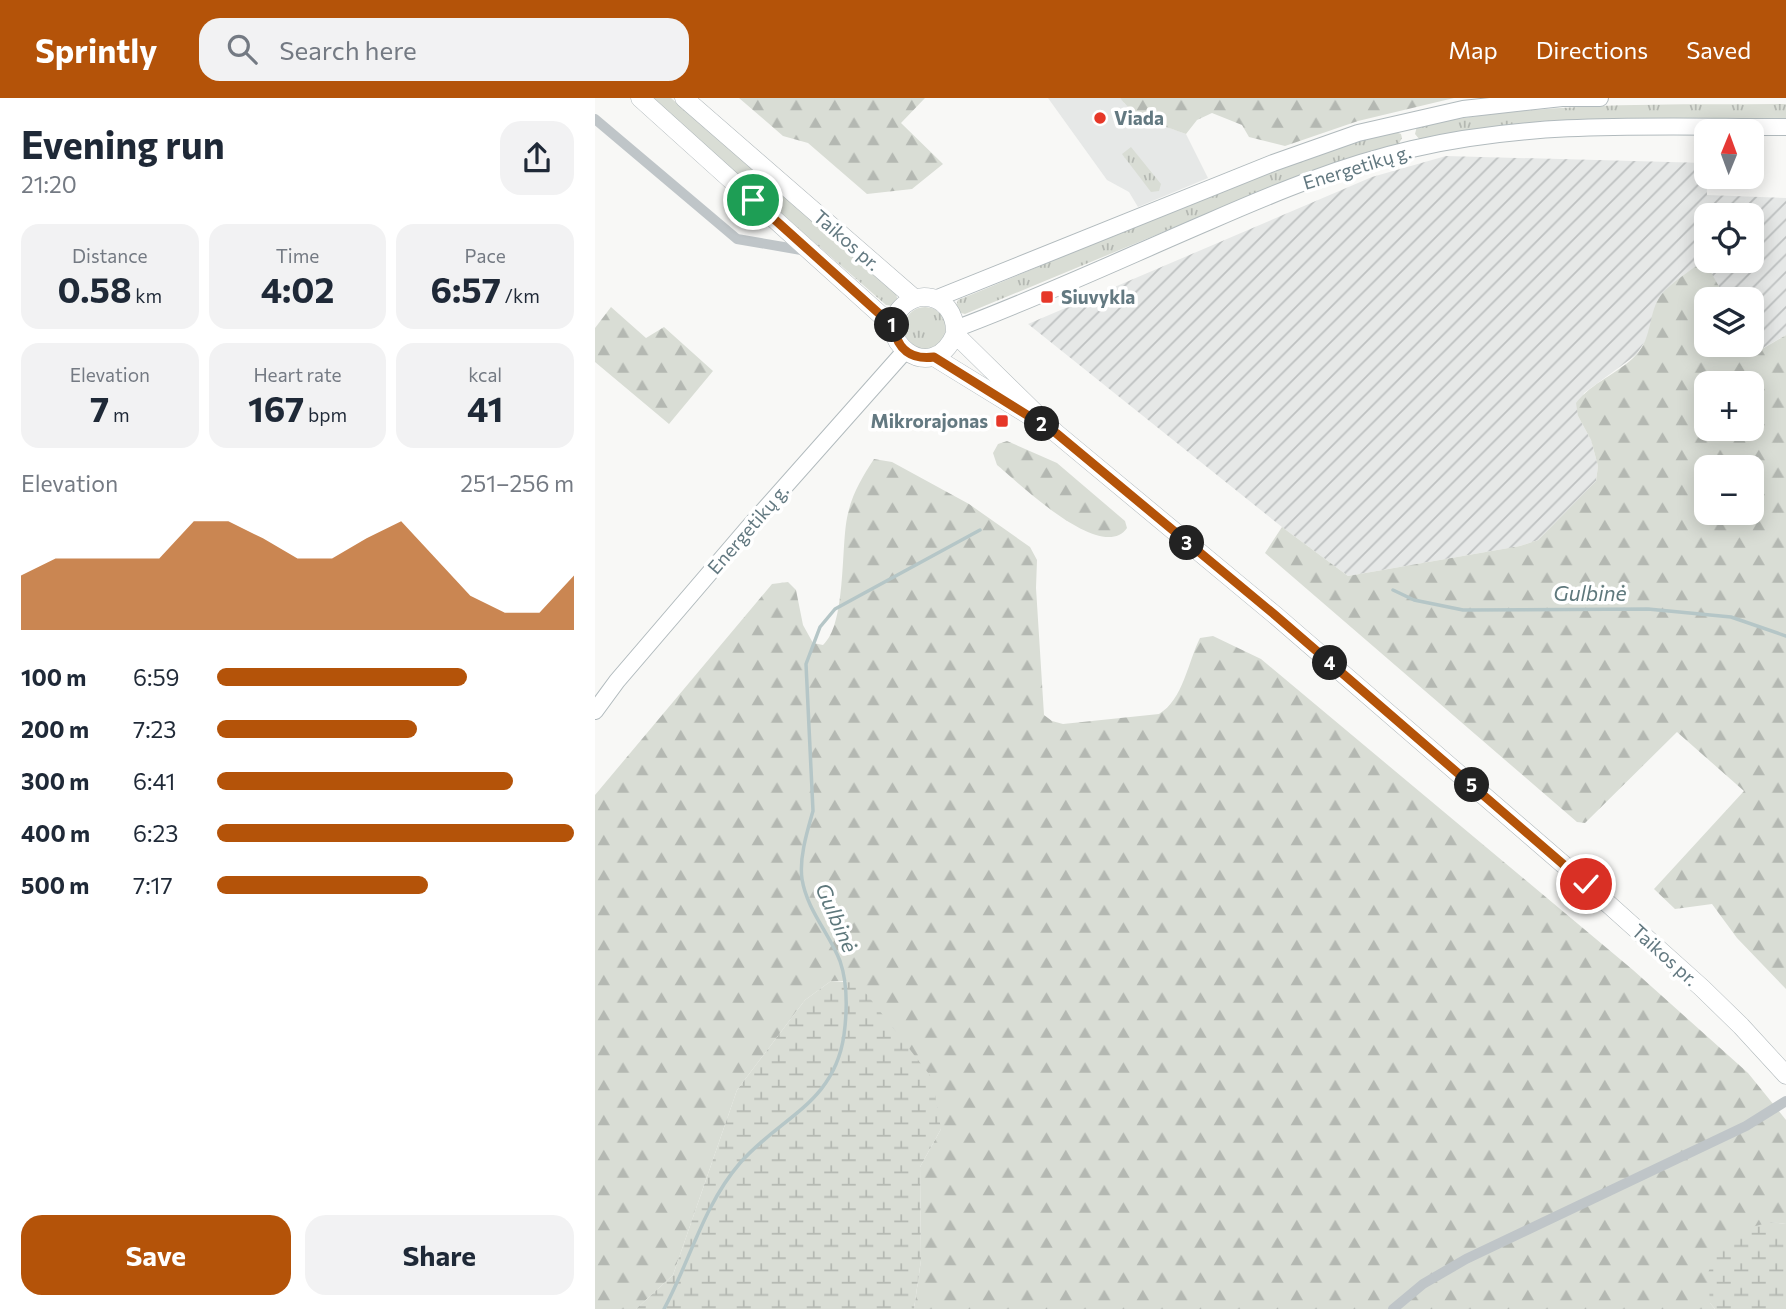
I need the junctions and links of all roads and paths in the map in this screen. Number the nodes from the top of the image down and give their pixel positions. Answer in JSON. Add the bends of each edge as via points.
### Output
{"nodes":[{"id":1,"x":640,"y":98,"type":"edge"},
{"id":2,"x":684,"y":98,"type":"edge"},
{"id":3,"x":1600,"y":98,"type":"edge"},
{"id":4,"x":595,"y":119,"type":"edge"},
{"id":5,"x":1404,"y":121,"type":"junction"},
{"id":6,"x":1786,"y":127,"type":"edge"},
{"id":7,"x":1411,"y":149,"type":"junction"},
{"id":8,"x":810,"y":251,"type":"junction"},
{"id":9,"x":914,"y":298,"type":"junction"},
{"id":10,"x":935,"y":299,"type":"junction"},
{"id":11,"x":894,"y":327,"type":"junction"},
{"id":12,"x":955,"y":331,"type":"junction"},
{"id":13,"x":905,"y":351,"type":"junction"},
{"id":14,"x":934,"y":357,"type":"junction"},
{"id":15,"x":1056,"y":433,"type":"junction"},
{"id":16,"x":595,"y":711,"type":"edge"},
{"id":17,"x":1786,"y":1075,"type":"edge"},
{"id":18,"x":1786,"y":1101,"type":"edge"},
{"id":19,"x":1394,"y":1309,"type":"edge"}],
"edges":[{"from":1,"to":8,"type":"main road","name":"Taikos pr."},
{"from":2,"to":9,"type":"main road","name":"Taikos pr."},
{"from":3,"to":5,"type":"main road","name":"Energetikų g.","via":[[1463,108]]},
{"from":4,"to":8,"type":"street","name":"Taikos pr.","via":[[737,239]]},
{"from":5,"to":7,"type":"main road"},
{"from":5,"to":10,"type":"main road","name":"Energetikų g.","via":[[1286,158]]},
{"from":6,"to":7,"type":"main road","name":"Energetikų g.","via":[[1571,128],[1475,136]]},
{"from":7,"to":12,"type":"main road","name":"Energetikų g.","via":[[1275,194]]},
{"from":8,"to":11,"type":"main road","name":"Taikos pr."},
{"from":9,"to":10,"type":"main road"},
{"from":9,"to":11,"type":"main road","via":[[899,309]]},
{"from":10,"to":12,"type":"main road","name":"Taikos pr.","via":[[950,310]]},
{"from":11,"to":13,"type":"main road","name":"Taikos pr."},
{"from":12,"to":14,"type":"main road","via":[[951,344]]},
{"from":12,"to":15,"type":"main road","name":"Taikos pr."},
{"from":13,"to":14,"type":"main road","name":"Taikos pr."},
{"from":13,"to":16,"type":"main road","name":"Energetikų g."},
{"from":14,"to":15,"type":"main road","name":"Taikos pr."},
{"from":15,"to":17,"type":"main road","name":"Taikos pr.","via":[[1586,884],[1702,988]]},
{"from":18,"to":19,"type":"street","via":[[1746,1126],[1466,1259],[1423,1284]]}]}
